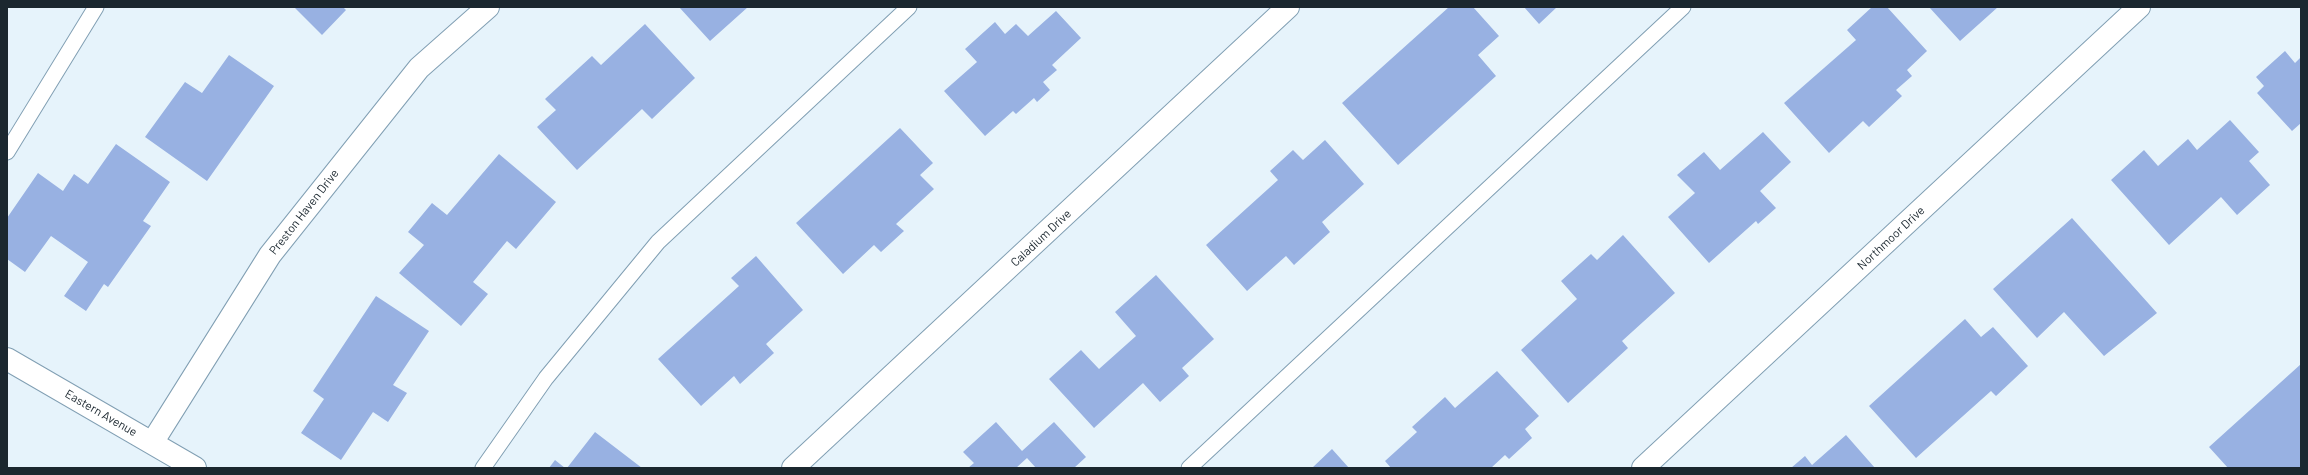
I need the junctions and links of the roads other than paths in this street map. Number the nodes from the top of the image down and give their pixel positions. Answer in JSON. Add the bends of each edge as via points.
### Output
{"nodes":[{"id":1,"x":96,"y":7,"type":"edge"},
{"id":2,"x":488,"y":7,"type":"edge"},
{"id":3,"x":909,"y":7,"type":"edge"},
{"id":4,"x":1288,"y":7,"type":"edge"},
{"id":5,"x":1683,"y":7,"type":"edge"},
{"id":6,"x":2139,"y":7,"type":"edge"},
{"id":7,"x":7,"y":152,"type":"edge"},
{"id":8,"x":7,"y":359,"type":"edge"},
{"id":9,"x":152,"y":443,"type":"junction"},
{"id":10,"x":195,"y":468,"type":"edge"},
{"id":11,"x":483,"y":468,"type":"edge"},
{"id":12,"x":793,"y":468,"type":"edge"},
{"id":13,"x":1189,"y":468,"type":"edge"},
{"id":14,"x":1643,"y":468,"type":"edge"}],
"edges":[{"from":1,"to":7,"type":"lane"},
{"from":2,"to":9,"type":"street","name":"Preston Haven Drive","via":[[419,68],[270,255]]},
{"from":3,"to":11,"type":"lane","via":[[658,242],[546,378]]},
{"from":4,"to":12,"type":"street","name":"Caladium Drive"},
{"from":5,"to":13,"type":"lane"},
{"from":6,"to":14,"type":"street","name":"Northmoor Drive"},
{"from":8,"to":9,"type":"street","name":"Eastern Avenue"},
{"from":9,"to":10,"type":"street","name":"Eastern Avenue"}]}
